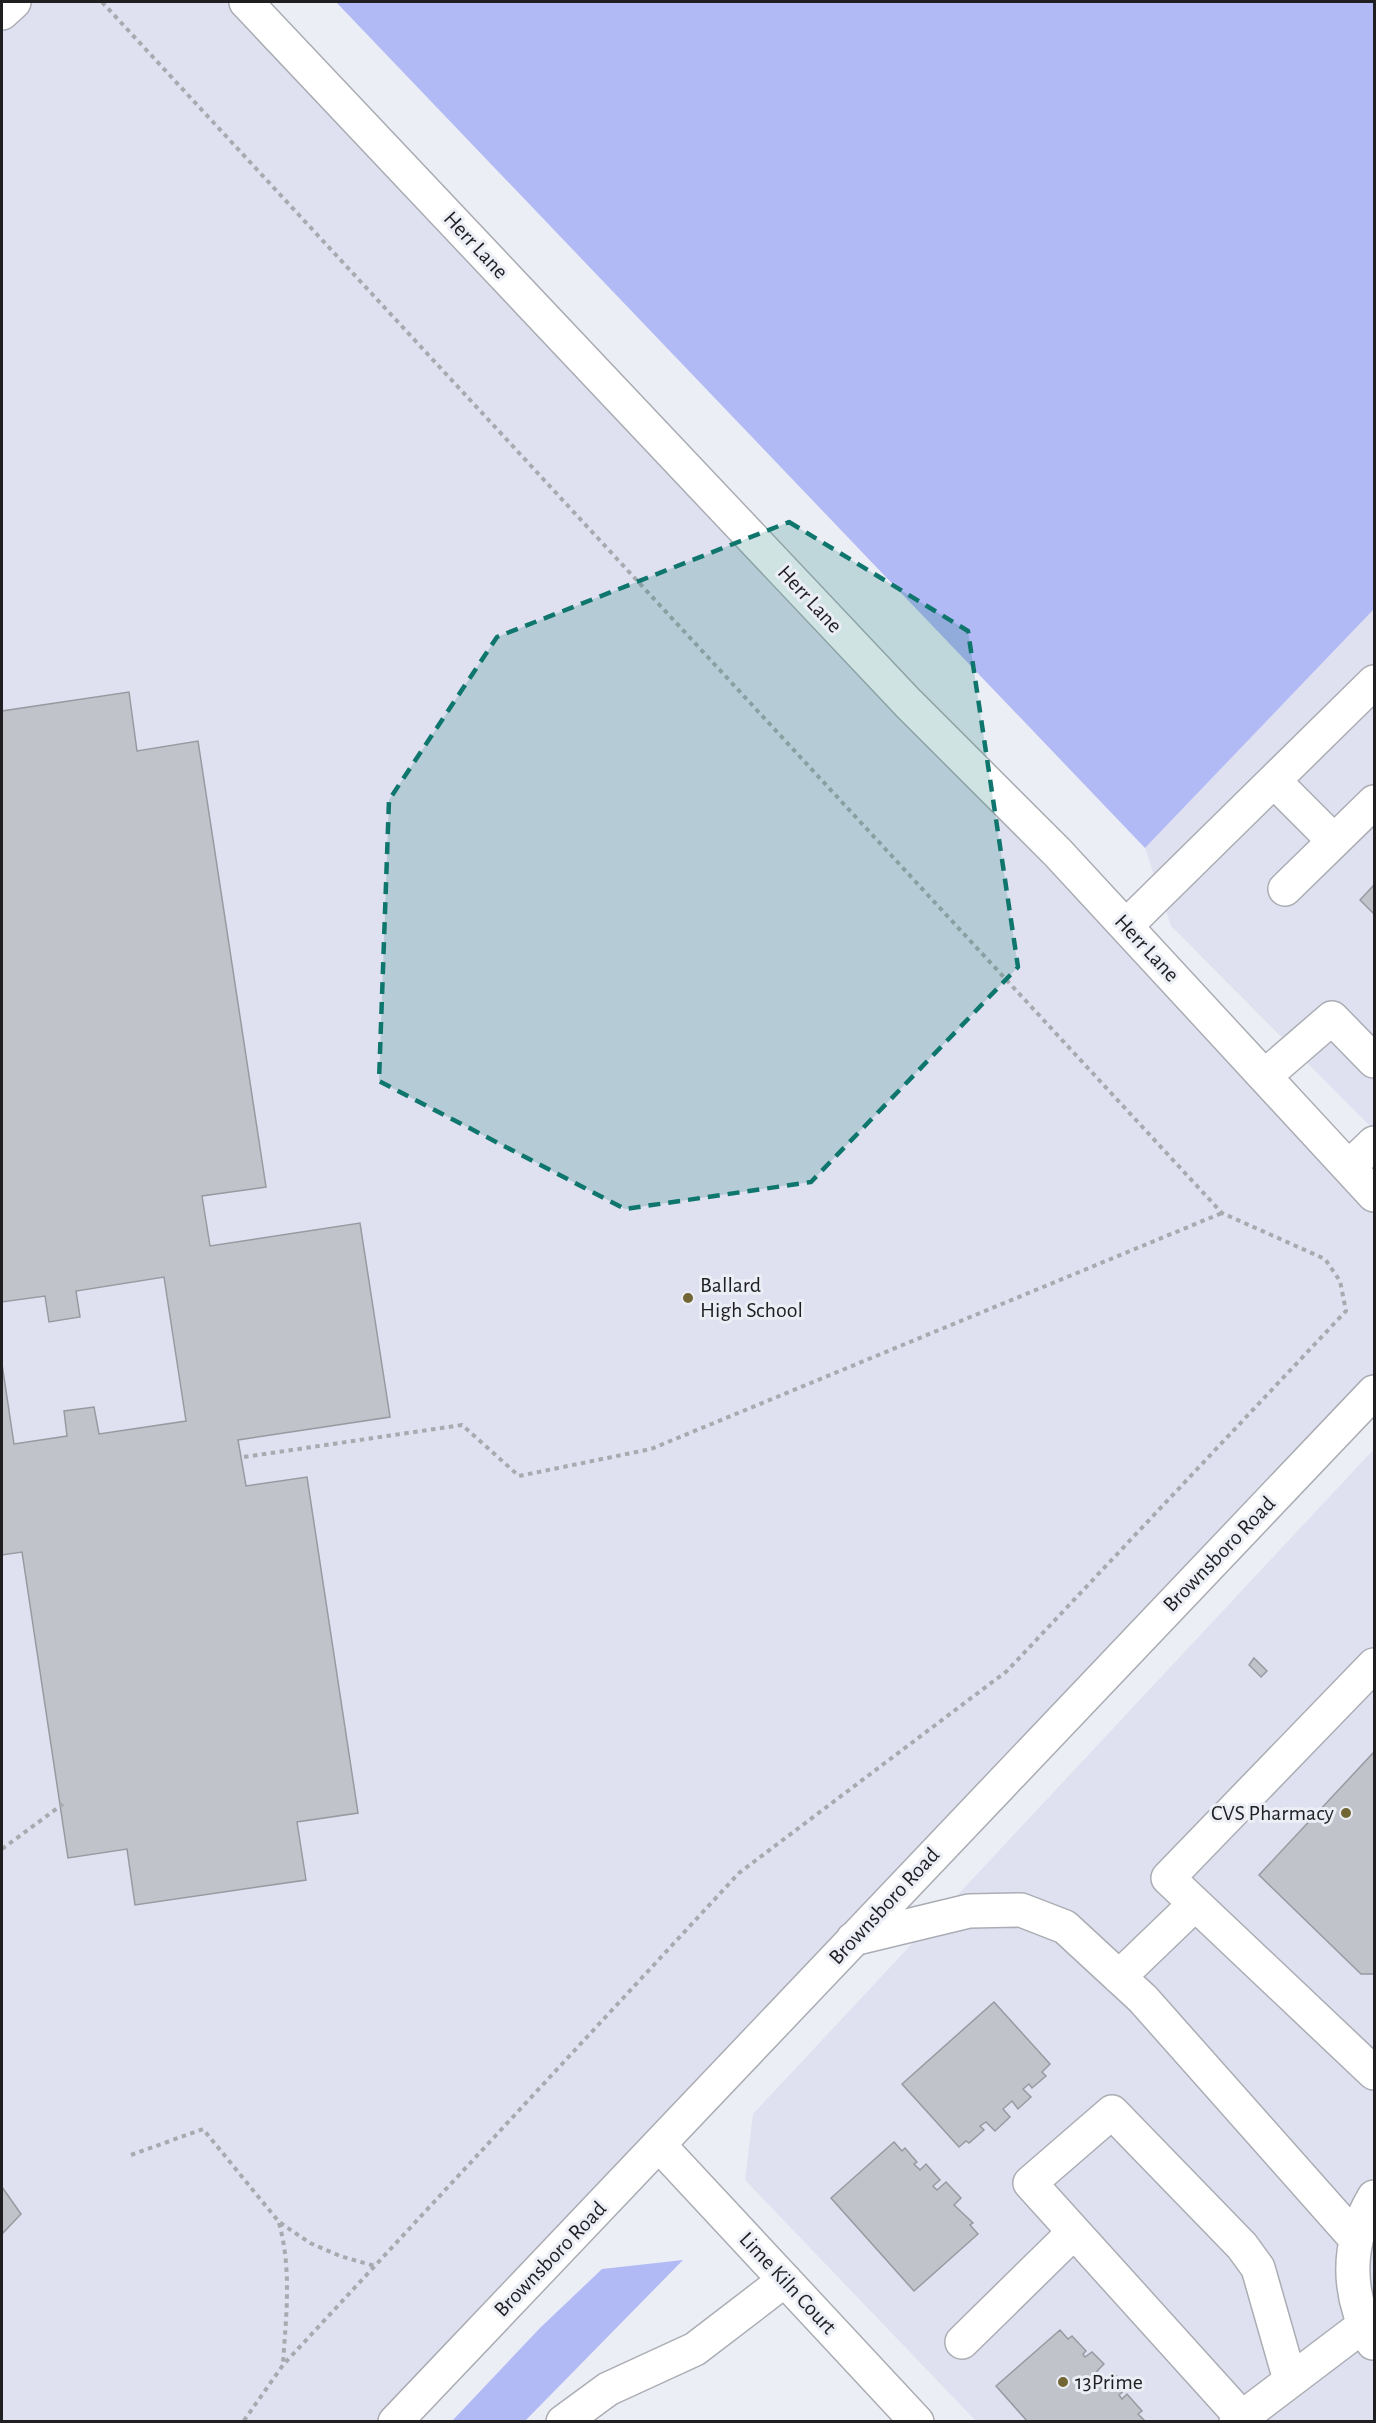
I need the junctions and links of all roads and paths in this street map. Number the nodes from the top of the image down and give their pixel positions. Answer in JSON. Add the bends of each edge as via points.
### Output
{"nodes":[{"id":1,"x":14,"y":2,"type":"edge"},
{"id":2,"x":102,"y":2,"type":"edge"},
{"id":3,"x":246,"y":2,"type":"edge"},
{"id":4,"x":2,"y":13,"type":"edge"},
{"id":5,"x":1374,"y":682,"type":"edge"},
{"id":6,"x":1274,"y":781,"type":"junction"},
{"id":7,"x":1374,"y":802,"type":"edge"},
{"id":8,"x":1334,"y":841,"type":"junction"},
{"id":9,"x":1285,"y":889,"type":"dead end"},
{"id":10,"x":1126,"y":926,"type":"junction"},
{"id":11,"x":1374,"y":1061,"type":"edge"},
{"id":12,"x":1265,"y":1076,"type":"junction"},
{"id":13,"x":1374,"y":1143,"type":"edge"},
{"id":14,"x":1349,"y":1167,"type":"junction"},
{"id":15,"x":1374,"y":1195,"type":"edge"},
{"id":16,"x":1222,"y":1213,"type":"junction"},
{"id":17,"x":1374,"y":1392,"type":"edge"},
{"id":18,"x":244,"y":1457,"type":"dead end"},
{"id":19,"x":1374,"y":1665,"type":"edge"},
{"id":20,"x":63,"y":1804,"type":"dead end"},
{"id":21,"x":2,"y":1849,"type":"edge"},
{"id":22,"x":1195,"y":1904,"type":"junction"},
{"id":23,"x":853,"y":1939,"type":"junction"},
{"id":24,"x":1119,"y":1977,"type":"junction"},
{"id":25,"x":1374,"y":2073,"type":"edge"},
{"id":26,"x":659,"y":2145,"type":"junction"},
{"id":27,"x":131,"y":2155,"type":"dead end"},
{"id":28,"x":1374,"y":2198,"type":"edge"},
{"id":29,"x":279,"y":2222,"type":"junction"},
{"id":30,"x":1074,"y":2232,"type":"junction"},
{"id":31,"x":1355,"y":2238,"type":"junction"},
{"id":32,"x":375,"y":2265,"type":"junction"},
{"id":33,"x":785,"y":2280,"type":"junction"},
{"id":34,"x":1369,"y":2336,"type":"edge"},
{"id":35,"x":962,"y":2342,"type":"dead end"},
{"id":36,"x":283,"y":2366,"type":"junction"},
{"id":37,"x":1290,"y":2380,"type":"junction"},
{"id":38,"x":1241,"y":2420,"type":"edge"},
{"id":39,"x":243,"y":2421,"type":"edge"},
{"id":40,"x":395,"y":2421,"type":"edge"},
{"id":41,"x":563,"y":2421,"type":"edge"},
{"id":42,"x":916,"y":2421,"type":"edge"}],
"edges":[{"from":1,"to":4,"type":"street"},
{"from":2,"to":16,"type":"path"},
{"from":3,"to":10,"type":"street","name":"Herr Lane","via":[[908,704]]},
{"from":5,"to":6,"type":"street"},
{"from":6,"to":8,"type":"street"},
{"from":6,"to":10,"type":"street"},
{"from":7,"to":8,"type":"street"},
{"from":8,"to":9,"type":"street"},
{"from":10,"to":12,"type":"street","name":"Herr Lane"},
{"from":11,"to":12,"type":"street","via":[[1332,1018]]},
{"from":12,"to":14,"type":"street","name":"Herr Lane"},
{"from":13,"to":14,"type":"street"},
{"from":14,"to":15,"type":"street","name":"Herr Lane"},
{"from":16,"to":18,"type":"path","via":[[651,1449],[519,1476],[462,1425]]},
{"from":16,"to":32,"type":"path","via":[[1325,1259],[1340,1281],[1346,1311],[1007,1671],[739,1873]]},
{"from":17,"to":23,"type":"street","name":"Brownsboro Road"},
{"from":19,"to":22,"type":"street","via":[[1168,1878]]},
{"from":20,"to":21,"type":"path"},
{"from":22,"to":24,"type":"street"},
{"from":22,"to":25,"type":"street"},
{"from":23,"to":24,"type":"street","via":[[969,1911],[1021,1910],[1065,1927]]},
{"from":23,"to":26,"type":"street","name":"Brownsboro Road"},
{"from":24,"to":31,"type":"street","via":[[1143,1999]]},
{"from":26,"to":33,"type":"street","name":"Lime Kiln Court"},
{"from":26,"to":40,"type":"street","name":"Brownsboro Road"},
{"from":27,"to":29,"type":"path","via":[[203,2129]]},
{"from":28,"to":31,"type":"street"},
{"from":29,"to":32,"type":"path","via":[[310,2243]]},
{"from":29,"to":36,"type":"path","via":[[288,2280]]},
{"from":30,"to":35,"type":"street"},
{"from":30,"to":37,"type":"street","via":[[1030,2183],[1112,2112],[1242,2246],[1258,2268]]},
{"from":30,"to":38,"type":"street"},
{"from":31,"to":34,"type":"street","via":[[1354,2284]]},
{"from":32,"to":36,"type":"path"},
{"from":33,"to":41,"type":"street","via":[[695,2349],[608,2390]]},
{"from":33,"to":42,"type":"street","name":"Lime Kiln Court"},
{"from":34,"to":37,"type":"street"},
{"from":36,"to":39,"type":"path"},
{"from":37,"to":38,"type":"street"}]}
